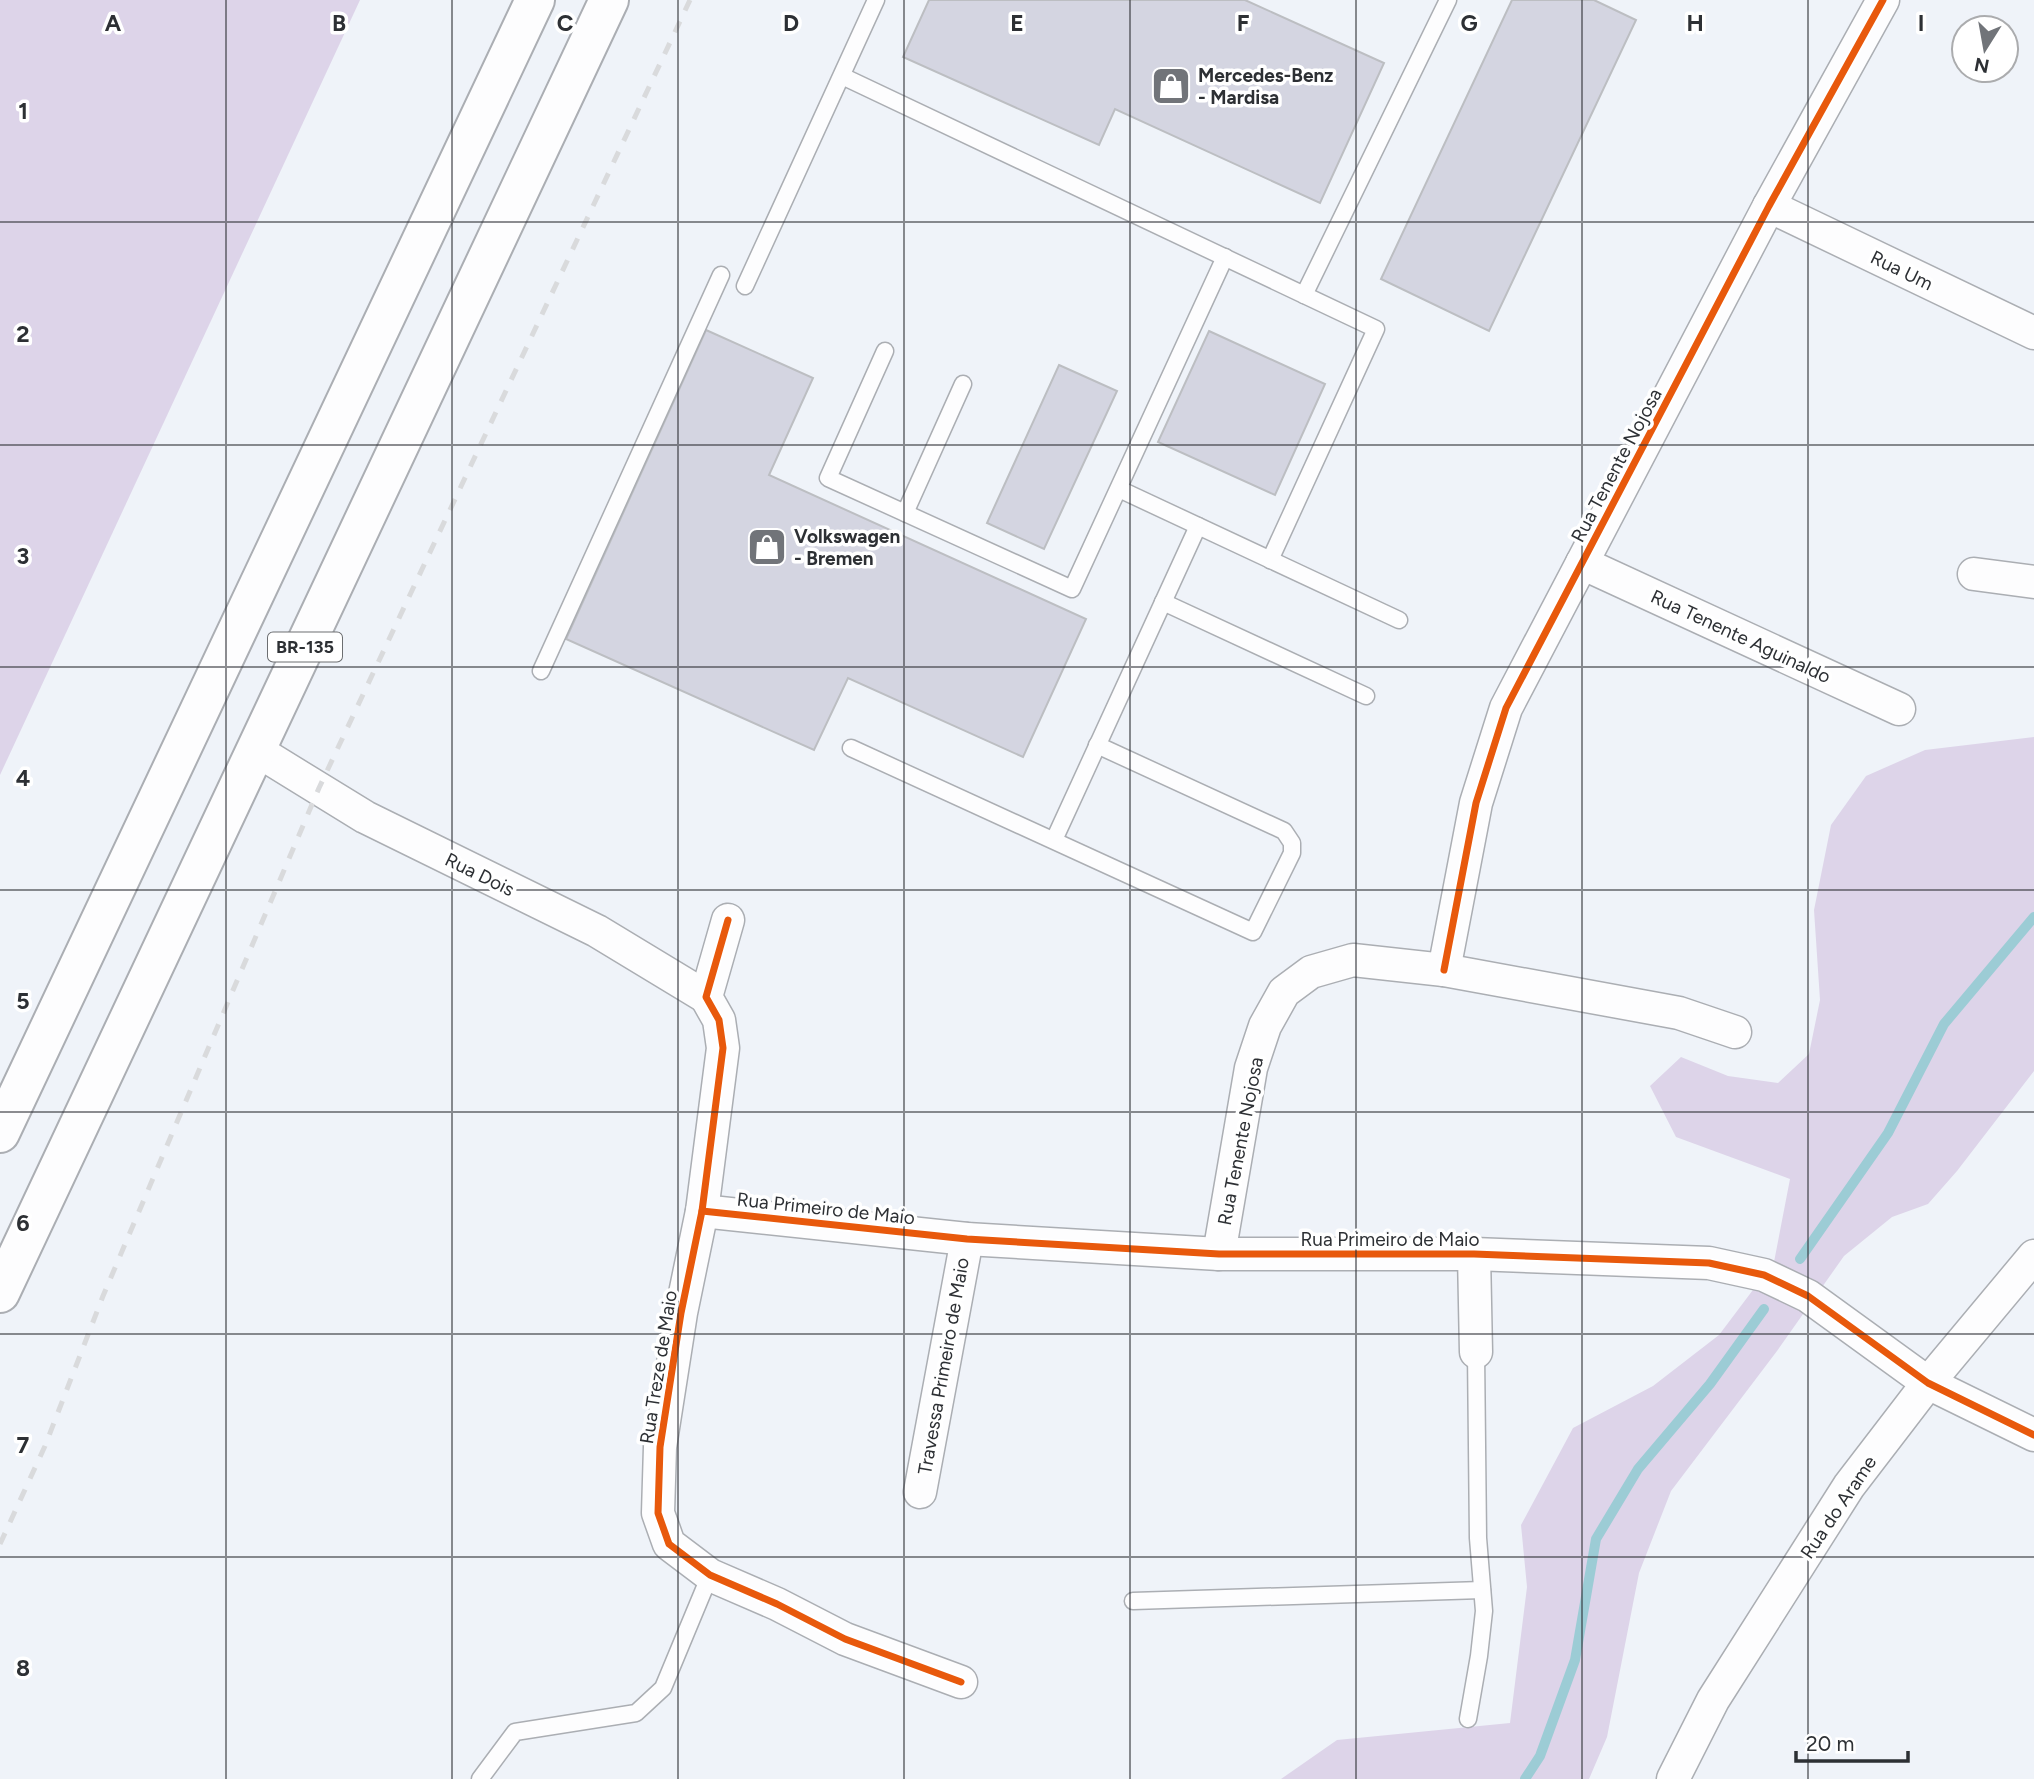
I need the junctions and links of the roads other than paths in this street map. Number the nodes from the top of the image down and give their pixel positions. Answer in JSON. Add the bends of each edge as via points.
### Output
{"nodes":[{"id":1,"x":535,"y":0,"type":"edge"},
{"id":2,"x":609,"y":0,"type":"edge"},
{"id":3,"x":876,"y":0,"type":"edge"},
{"id":4,"x":1448,"y":0,"type":"edge"},
{"id":5,"x":1883,"y":0,"type":"edge"},
{"id":6,"x":842,"y":76,"type":"junction"},
{"id":7,"x":1769,"y":206,"type":"junction"},
{"id":8,"x":1225,"y":257,"type":"junction"},
{"id":9,"x":722,"y":275,"type":"dead end"},
{"id":10,"x":745,"y":286,"type":"dead end"},
{"id":11,"x":1304,"y":295,"type":"junction"},
{"id":12,"x":2034,"y":333,"type":"edge"},
{"id":13,"x":886,"y":351,"type":"dead end"},
{"id":14,"x":962,"y":384,"type":"dead end"},
{"id":15,"x":1119,"y":489,"type":"junction"},
{"id":16,"x":905,"y":513,"type":"junction"},
{"id":17,"x":1198,"y":526,"type":"junction"},
{"id":18,"x":1270,"y":559,"type":"junction"},
{"id":19,"x":1582,"y":563,"type":"junction"},
{"id":20,"x":1974,"y":574,"type":"dead end"},
{"id":21,"x":2034,"y":582,"type":"edge"},
{"id":22,"x":1163,"y":602,"type":"junction"},
{"id":23,"x":1399,"y":620,"type":"dead end"},
{"id":24,"x":541,"y":671,"type":"dead end"},
{"id":25,"x":1366,"y":696,"type":"dead end"},
{"id":26,"x":1899,"y":709,"type":"dead end"},
{"id":27,"x":1097,"y":745,"type":"junction"},
{"id":28,"x":851,"y":748,"type":"dead end"},
{"id":29,"x":256,"y":750,"type":"junction"},
{"id":30,"x":1054,"y":841,"type":"junction"},
{"id":31,"x":729,"y":920,"type":"dead end"},
{"id":32,"x":1444,"y":970,"type":"junction"},
{"id":33,"x":706,"y":997,"type":"junction"},
{"id":34,"x":1735,"y":1032,"type":"dead end"},
{"id":35,"x":0,"y":1133,"type":"edge"},
{"id":36,"x":702,"y":1211,"type":"junction"},
{"id":37,"x":967,"y":1239,"type":"junction"},
{"id":38,"x":1219,"y":1254,"type":"junction"},
{"id":39,"x":1474,"y":1254,"type":"junction"},
{"id":40,"x":2034,"y":1255,"type":"edge"},
{"id":41,"x":0,"y":1293,"type":"edge"},
{"id":42,"x":1476,"y":1352,"type":"joint"},
{"id":43,"x":1928,"y":1383,"type":"junction"},
{"id":44,"x":2034,"y":1435,"type":"edge"},
{"id":45,"x":920,"y":1492,"type":"dead end"},
{"id":46,"x":710,"y":1576,"type":"junction"},
{"id":47,"x":1482,"y":1590,"type":"junction"},
{"id":48,"x":1133,"y":1601,"type":"dead end"},
{"id":49,"x":961,"y":1682,"type":"dead end"},
{"id":50,"x":1468,"y":1719,"type":"dead end"},
{"id":51,"x":480,"y":1779,"type":"edge"},
{"id":52,"x":1673,"y":1779,"type":"edge"}],
"edges":[{"from":1,"to":35,"type":"highway"},
{"from":2,"to":29,"type":"highway","number":"BR-135"},
{"from":3,"to":6,"type":"lane"},
{"from":4,"to":11,"type":"lane"},
{"from":5,"to":7,"type":"street","name":"Rua Tenente Nojosa"},
{"from":6,"to":8,"type":"lane"},
{"from":6,"to":10,"type":"lane"},
{"from":7,"to":12,"type":"street","name":"Rua Um"},
{"from":7,"to":19,"type":"street","name":"Rua Tenente Nojosa"},
{"from":8,"to":11,"type":"lane"},
{"from":8,"to":15,"type":"lane"},
{"from":9,"to":24,"type":"lane"},
{"from":11,"to":18,"type":"lane","via":[[1376,329]]},
{"from":13,"to":16,"type":"lane","via":[[828,478]]},
{"from":14,"to":16,"type":"lane"},
{"from":15,"to":16,"type":"lane","via":[[1072,589]]},
{"from":15,"to":17,"type":"lane"},
{"from":17,"to":18,"type":"lane"},
{"from":17,"to":22,"type":"lane"},
{"from":18,"to":23,"type":"lane"},
{"from":19,"to":26,"type":"street","name":"Rua Tenente Aguinaldo"},
{"from":19,"to":32,"type":"street","name":"Rua Tenente Nojosa","via":[[1506,708],[1476,803]]},
{"from":20,"to":21,"type":"street"},
{"from":22,"to":25,"type":"lane"},
{"from":22,"to":27,"type":"lane"},
{"from":27,"to":30,"type":"lane"},
{"from":27,"to":30,"type":"lane","via":[[1284,831],[1292,853],[1253,932]]},
{"from":28,"to":30,"type":"lane"},
{"from":29,"to":33,"type":"street","name":"Rua Dois","via":[[365,817],[597,931]]},
{"from":29,"to":41,"type":"highway","number":"BR-135"},
{"from":31,"to":33,"type":"street"},
{"from":32,"to":34,"type":"street","name":"Rua Tenente Nojosa","via":[[1679,1013]]},
{"from":32,"to":38,"type":"street","name":"Rua Tenente Nojosa","via":[[1353,960],[1311,972],[1284,992],[1265,1027],[1251,1069]]},
{"from":33,"to":36,"type":"street","name":"Rua Treze de Maio","via":[[719,1020],[723,1048]]},
{"from":36,"to":37,"type":"street","name":"Rua Primeiro de Maio"},
{"from":36,"to":46,"type":"street","name":"Rua Treze de Maio","via":[[660,1447],[658,1513],[669,1544]]},
{"from":37,"to":38,"type":"street","name":"Rua Primeiro de Maio"},
{"from":37,"to":45,"type":"street","name":"Travessa Primeiro de Maio"},
{"from":38,"to":39,"type":"street","name":"Rua Primeiro de Maio"},
{"from":39,"to":42,"type":"street"},
{"from":39,"to":43,"type":"street","name":"Rua Primeiro de Maio","via":[[1709,1263],[1764,1275],[1808,1296]]},
{"from":40,"to":43,"type":"street","name":"Rua do Arame"},
{"from":42,"to":47,"type":"lane"},
{"from":43,"to":44,"type":"street","name":"Rua Primeiro de Maio"},
{"from":43,"to":52,"type":"street","name":"Rua do Arame","via":[[1849,1486],[1713,1700]]},
{"from":46,"to":49,"type":"street","name":"Rua Treze de Maio","via":[[845,1639]]},
{"from":46,"to":51,"type":"lane","via":[[663,1688],[636,1713],[515,1732]]},
{"from":47,"to":48,"type":"lane"},
{"from":47,"to":50,"type":"lane","via":[[1484,1611]]}]}
